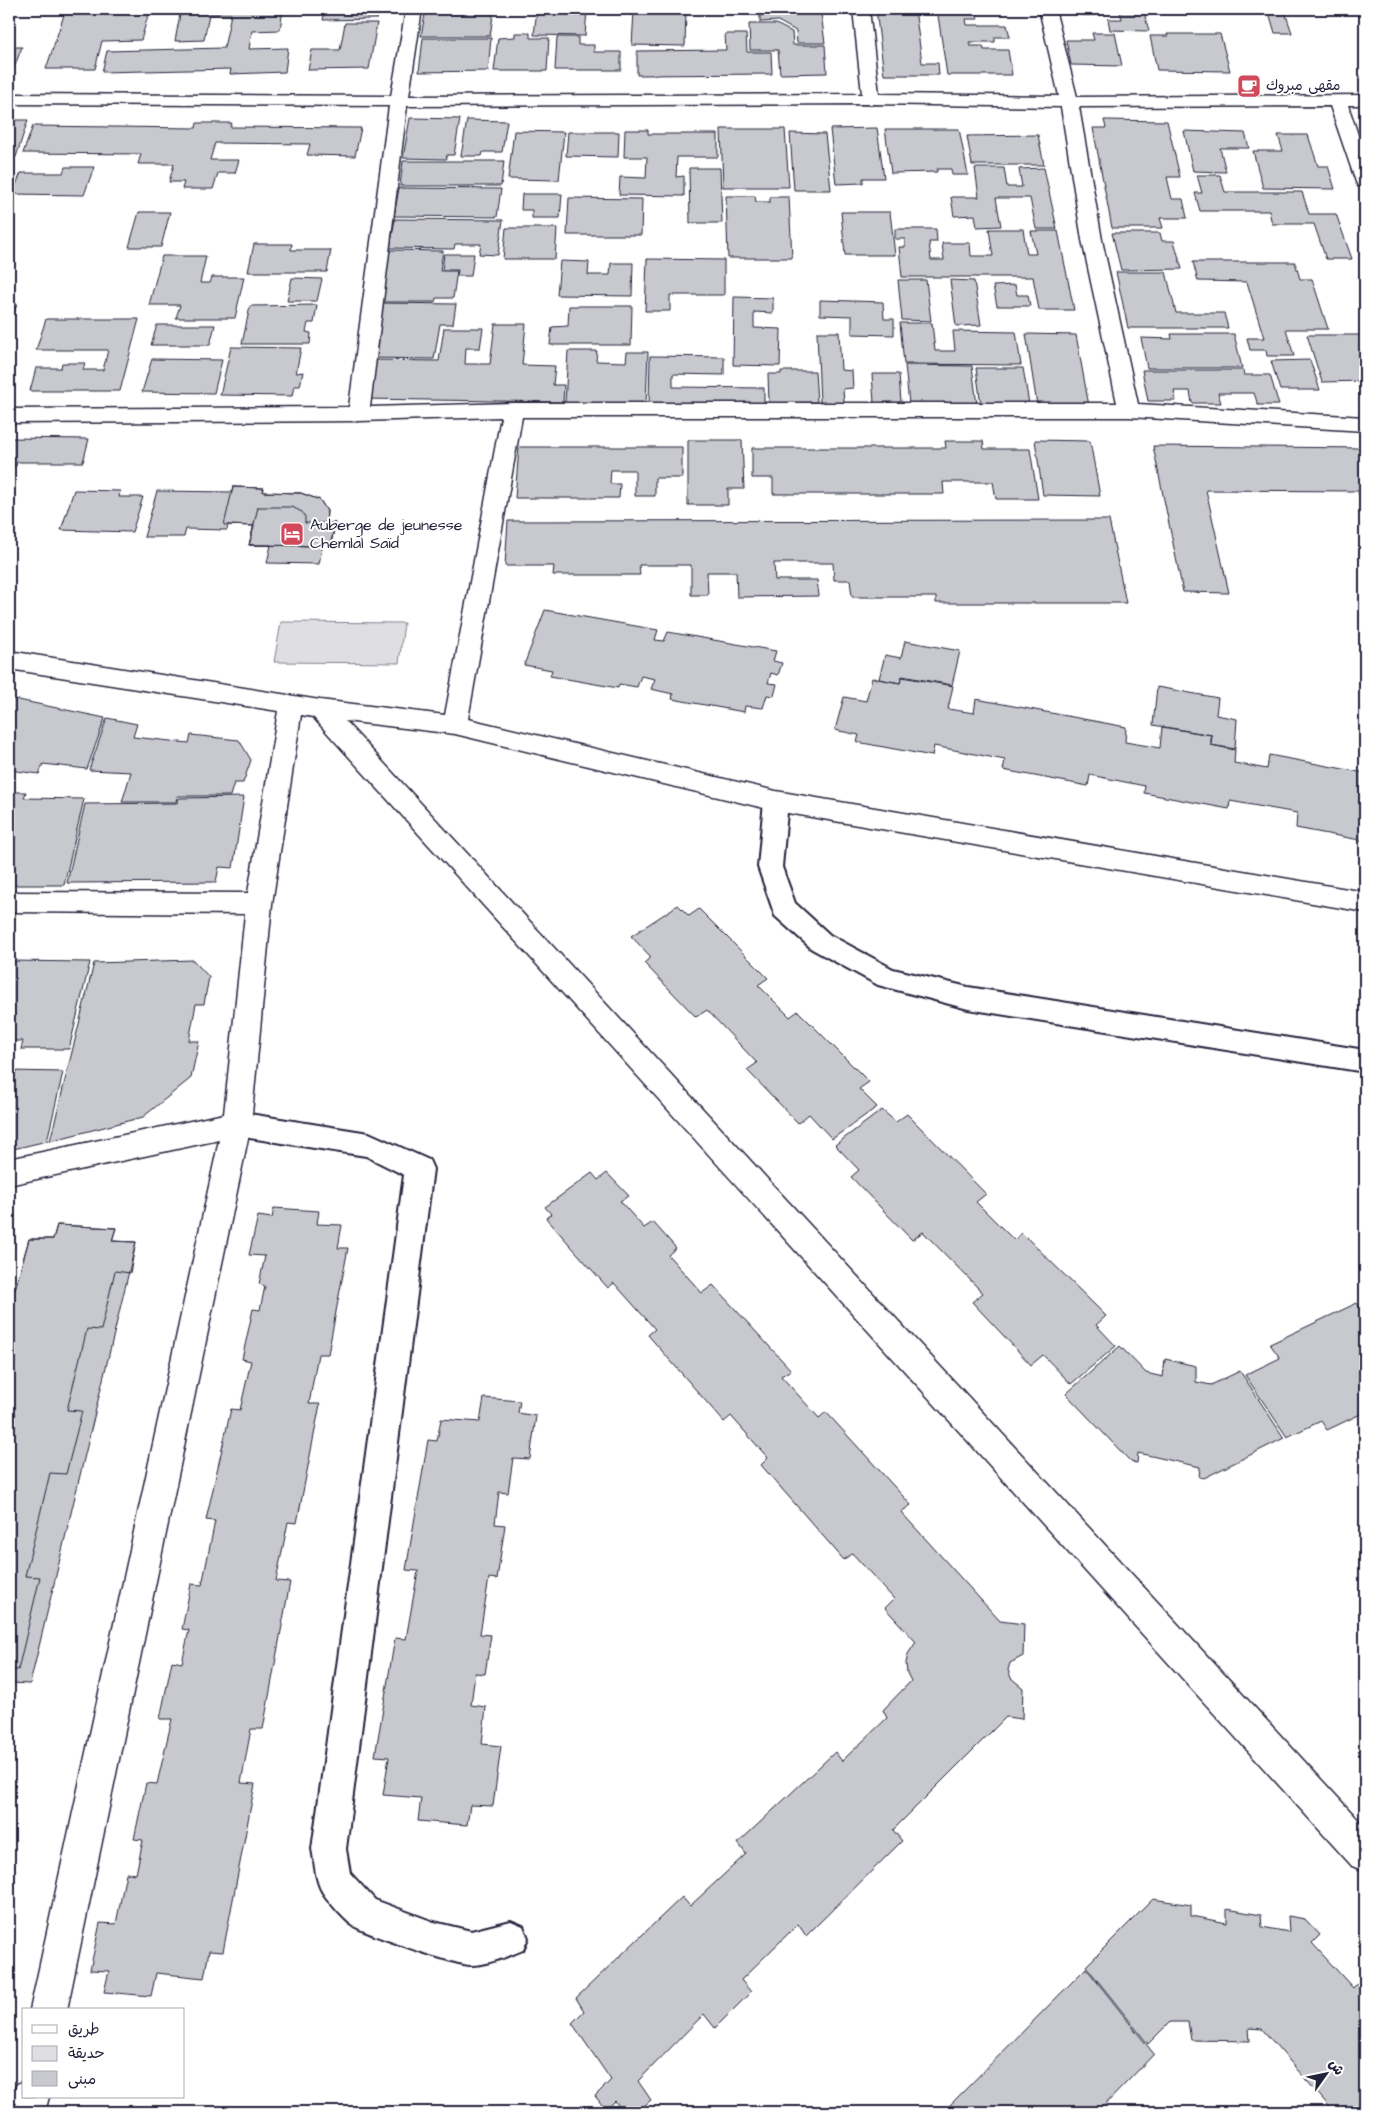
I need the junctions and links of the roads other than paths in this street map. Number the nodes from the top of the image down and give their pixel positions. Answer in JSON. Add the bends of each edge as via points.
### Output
{"nodes":[{"id":1,"x":414,"y":9,"type":"edge"},
{"id":2,"x":861,"y":9,"type":"edge"},
{"id":3,"x":1048,"y":9,"type":"edge"},
{"id":4,"x":9,"y":98,"type":"edge"},
{"id":5,"x":872,"y":98,"type":"junction"},
{"id":6,"x":1337,"y":100,"type":"junction"},
{"id":7,"x":1365,"y":100,"type":"edge"},
{"id":8,"x":399,"y":101,"type":"junction"},
{"id":9,"x":1069,"y":102,"type":"junction"},
{"id":10,"x":1365,"y":182,"type":"edge"},
{"id":11,"x":513,"y":410,"type":"junction"},
{"id":12,"x":1129,"y":410,"type":"junction"},
{"id":13,"x":359,"y":414,"type":"junction"},
{"id":14,"x":9,"y":416,"type":"edge"},
{"id":15,"x":1365,"y":424,"type":"edge"},
{"id":16,"x":9,"y":660,"type":"edge"},
{"id":17,"x":291,"y":703,"type":"junction"},
{"id":18,"x":320,"y":709,"type":"junction"},
{"id":19,"x":455,"y":725,"type":"junction"},
{"id":20,"x":776,"y":801,"type":"junction"},
{"id":21,"x":9,"y":902,"type":"edge"},
{"id":22,"x":1365,"y":902,"type":"edge"},
{"id":23,"x":259,"y":904,"type":"junction"},
{"id":24,"x":1365,"y":1061,"type":"edge"},
{"id":25,"x":236,"y":1124,"type":"junction"},
{"id":26,"x":9,"y":1172,"type":"edge"},
{"id":27,"x":1365,"y":1853,"type":"edge"},
{"id":28,"x":511,"y":1938,"type":"dead end"},
{"id":29,"x":48,"y":2008,"type":"edge"},
{"id":30,"x":30,"y":2098,"type":"edge"},
{"id":31,"x":26,"y":2112,"type":"edge"}],
"edges":[{"from":1,"to":8,"type":"street"},
{"from":2,"to":5,"type":"street"},
{"from":3,"to":9,"type":"street"},
{"from":4,"to":8,"type":"street"},
{"from":5,"to":8,"type":"street"},
{"from":5,"to":9,"type":"street"},
{"from":6,"to":7,"type":"street"},
{"from":6,"to":9,"type":"street"},
{"from":6,"to":10,"type":"street"},
{"from":8,"to":13,"type":"street"},
{"from":9,"to":12,"type":"street","via":[[1092,240]]},
{"from":11,"to":12,"type":"street"},
{"from":11,"to":13,"type":"street"},
{"from":11,"to":19,"type":"street"},
{"from":12,"to":15,"type":"street"},
{"from":13,"to":14,"type":"street"},
{"from":16,"to":17,"type":"street"},
{"from":17,"to":18,"type":"street"},
{"from":17,"to":23,"type":"street"},
{"from":18,"to":19,"type":"street"},
{"from":18,"to":27,"type":"street"},
{"from":19,"to":20,"type":"street"},
{"from":20,"to":22,"type":"street"},
{"from":20,"to":24,"type":"lane","via":[[770,868],[784,909],[821,942],[887,978],[968,998]]},
{"from":21,"to":23,"type":"street"},
{"from":23,"to":25,"type":"street"},
{"from":25,"to":26,"type":"street"},
{"from":25,"to":28,"type":"lane","via":[[369,1145],[419,1169],[329,1848],[335,1881],[364,1913],[434,1939],[471,1948]]},
{"from":25,"to":29,"type":"street"},
{"from":30,"to":31,"type":"street"}]}
